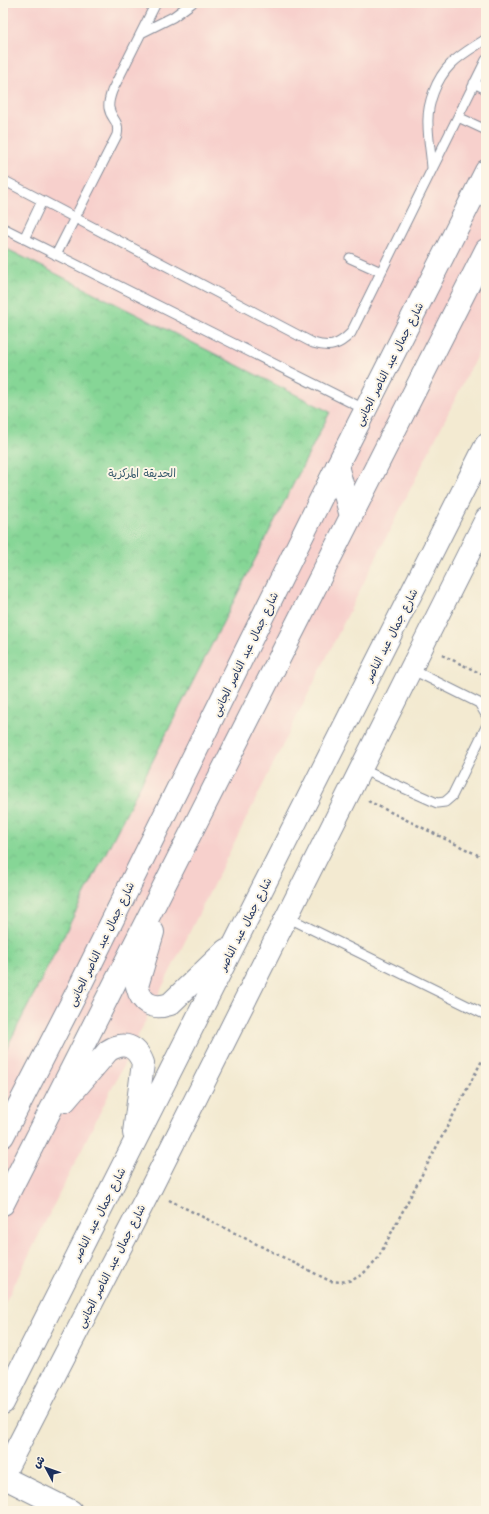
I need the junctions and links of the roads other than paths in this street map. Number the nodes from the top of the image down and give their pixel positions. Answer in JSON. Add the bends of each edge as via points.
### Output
{"nodes":[{"id":1,"x":156,"y":3,"type":"edge"},
{"id":2,"x":192,"y":3,"type":"edge"},
{"id":3,"x":141,"y":33,"type":"junction"},
{"id":4,"x":486,"y":39,"type":"edge"},
{"id":5,"x":486,"y":60,"type":"edge"},
{"id":6,"x":474,"y":83,"type":"junction"},
{"id":7,"x":486,"y":89,"type":"edge"},
{"id":8,"x":458,"y":117,"type":"junction"},
{"id":9,"x":486,"y":130,"type":"edge"},
{"id":10,"x":432,"y":168,"type":"junction"},
{"id":11,"x":486,"y":171,"type":"edge"},
{"id":12,"x":3,"y":180,"type":"edge"},
{"id":13,"x":42,"y":201,"type":"junction"},
{"id":14,"x":75,"y":218,"type":"junction"},
{"id":15,"x":3,"y":228,"type":"edge"},
{"id":16,"x":24,"y":239,"type":"junction"},
{"id":17,"x":486,"y":250,"type":"edge"},
{"id":18,"x":56,"y":255,"type":"junction"},
{"id":19,"x":350,"y":258,"type":"dead end"},
{"id":20,"x":381,"y":272,"type":"junction"},
{"id":21,"x":366,"y":410,"type":"junction"},
{"id":22,"x":486,"y":445,"type":"edge"},
{"id":23,"x":337,"y":466,"type":"junction"},
{"id":24,"x":351,"y":516,"type":"junction"},
{"id":25,"x":486,"y":519,"type":"edge"},
{"id":26,"x":411,"y":669,"type":"junction"},
{"id":27,"x":486,"y":715,"type":"edge"},
{"id":28,"x":486,"y":727,"type":"edge"},
{"id":29,"x":361,"y":769,"type":"junction"},
{"id":30,"x":170,"y":875,"type":"junction"},
{"id":31,"x":287,"y":917,"type":"junction"},
{"id":32,"x":238,"y":938,"type":"junction"},
{"id":33,"x":486,"y":1015,"type":"edge"},
{"id":34,"x":40,"y":1130,"type":"junction"},
{"id":35,"x":3,"y":1136,"type":"edge"},
{"id":36,"x":132,"y":1150,"type":"junction"},
{"id":37,"x":3,"y":1204,"type":"edge"},
{"id":38,"x":3,"y":1403,"type":"edge"},
{"id":39,"x":3,"y":1476,"type":"edge"},
{"id":40,"x":71,"y":1511,"type":"edge"}],
"edges":[{"from":1,"to":3,"type":"lane"},
{"from":2,"to":3,"type":"lane","via":[[173,17]]},
{"from":3,"to":14,"type":"lane","via":[[109,100],[109,108],[119,127],[117,135]]},
{"from":4,"to":10,"type":"lane","via":[[450,65],[438,82],[430,102],[428,123]]},
{"from":5,"to":6,"type":"lane"},
{"from":6,"to":7,"type":"lane"},
{"from":6,"to":8,"type":"lane"},
{"from":8,"to":9,"type":"lane"},
{"from":8,"to":10,"type":"lane"},
{"from":10,"to":20,"type":"lane"},
{"from":11,"to":21,"type":"main road","name":"شارع جمال عبد الناصر الجانبى"},
{"from":12,"to":13,"type":"lane"},
{"from":13,"to":14,"type":"lane"},
{"from":13,"to":16,"type":"lane"},
{"from":14,"to":18,"type":"lane"},
{"from":14,"to":20,"type":"lane","via":[[313,343],[324,346],[343,341],[351,333]]},
{"from":15,"to":16,"type":"lane"},
{"from":16,"to":18,"type":"lane"},
{"from":17,"to":24,"type":"main road"},
{"from":18,"to":21,"type":"lane"},
{"from":19,"to":20,"type":"lane"},
{"from":21,"to":23,"type":"main road","name":"شارع جمال عبد الناصر الجانبى"},
{"from":22,"to":32,"type":"main road","name":"شارع جمال عبد الناصر"},
{"from":23,"to":24,"type":"main road"},
{"from":23,"to":35,"type":"main road","name":"شارع جمال عبد الناصر الجانبى","via":[[82,983]]},
{"from":24,"to":30,"type":"main road"},
{"from":25,"to":26,"type":"main road","name":"شارع جمال عبد الناصر الجانبى"},
{"from":26,"to":27,"type":"lane","via":[[479,703]]},
{"from":26,"to":29,"type":"main road","name":"شارع جمال عبد الناصر الجانبى"},
{"from":28,"to":29,"type":"lane","via":[[452,796],[445,802],[437,803]]},
{"from":29,"to":31,"type":"main road","name":"شارع جمال عبد الناصر الجانبى"},
{"from":30,"to":32,"type":"main road","via":[[137,986],[144,1001],[152,1006],[170,1004]]},
{"from":30,"to":34,"type":"main road"},
{"from":31,"to":33,"type":"lane"},
{"from":31,"to":39,"type":"main road","name":"شارع جمال عبد الناصر الجانبى"},
{"from":32,"to":36,"type":"main road","name":"شارع جمال عبد الناصر"},
{"from":34,"to":36,"type":"main road","via":[[108,1051],[115,1046],[124,1045],[133,1048],[139,1054],[142,1063]]},
{"from":34,"to":37,"type":"main road"},
{"from":36,"to":38,"type":"main road","name":"شارع جمال عبد الناصر"},
{"from":39,"to":40,"type":"main road"}]}
